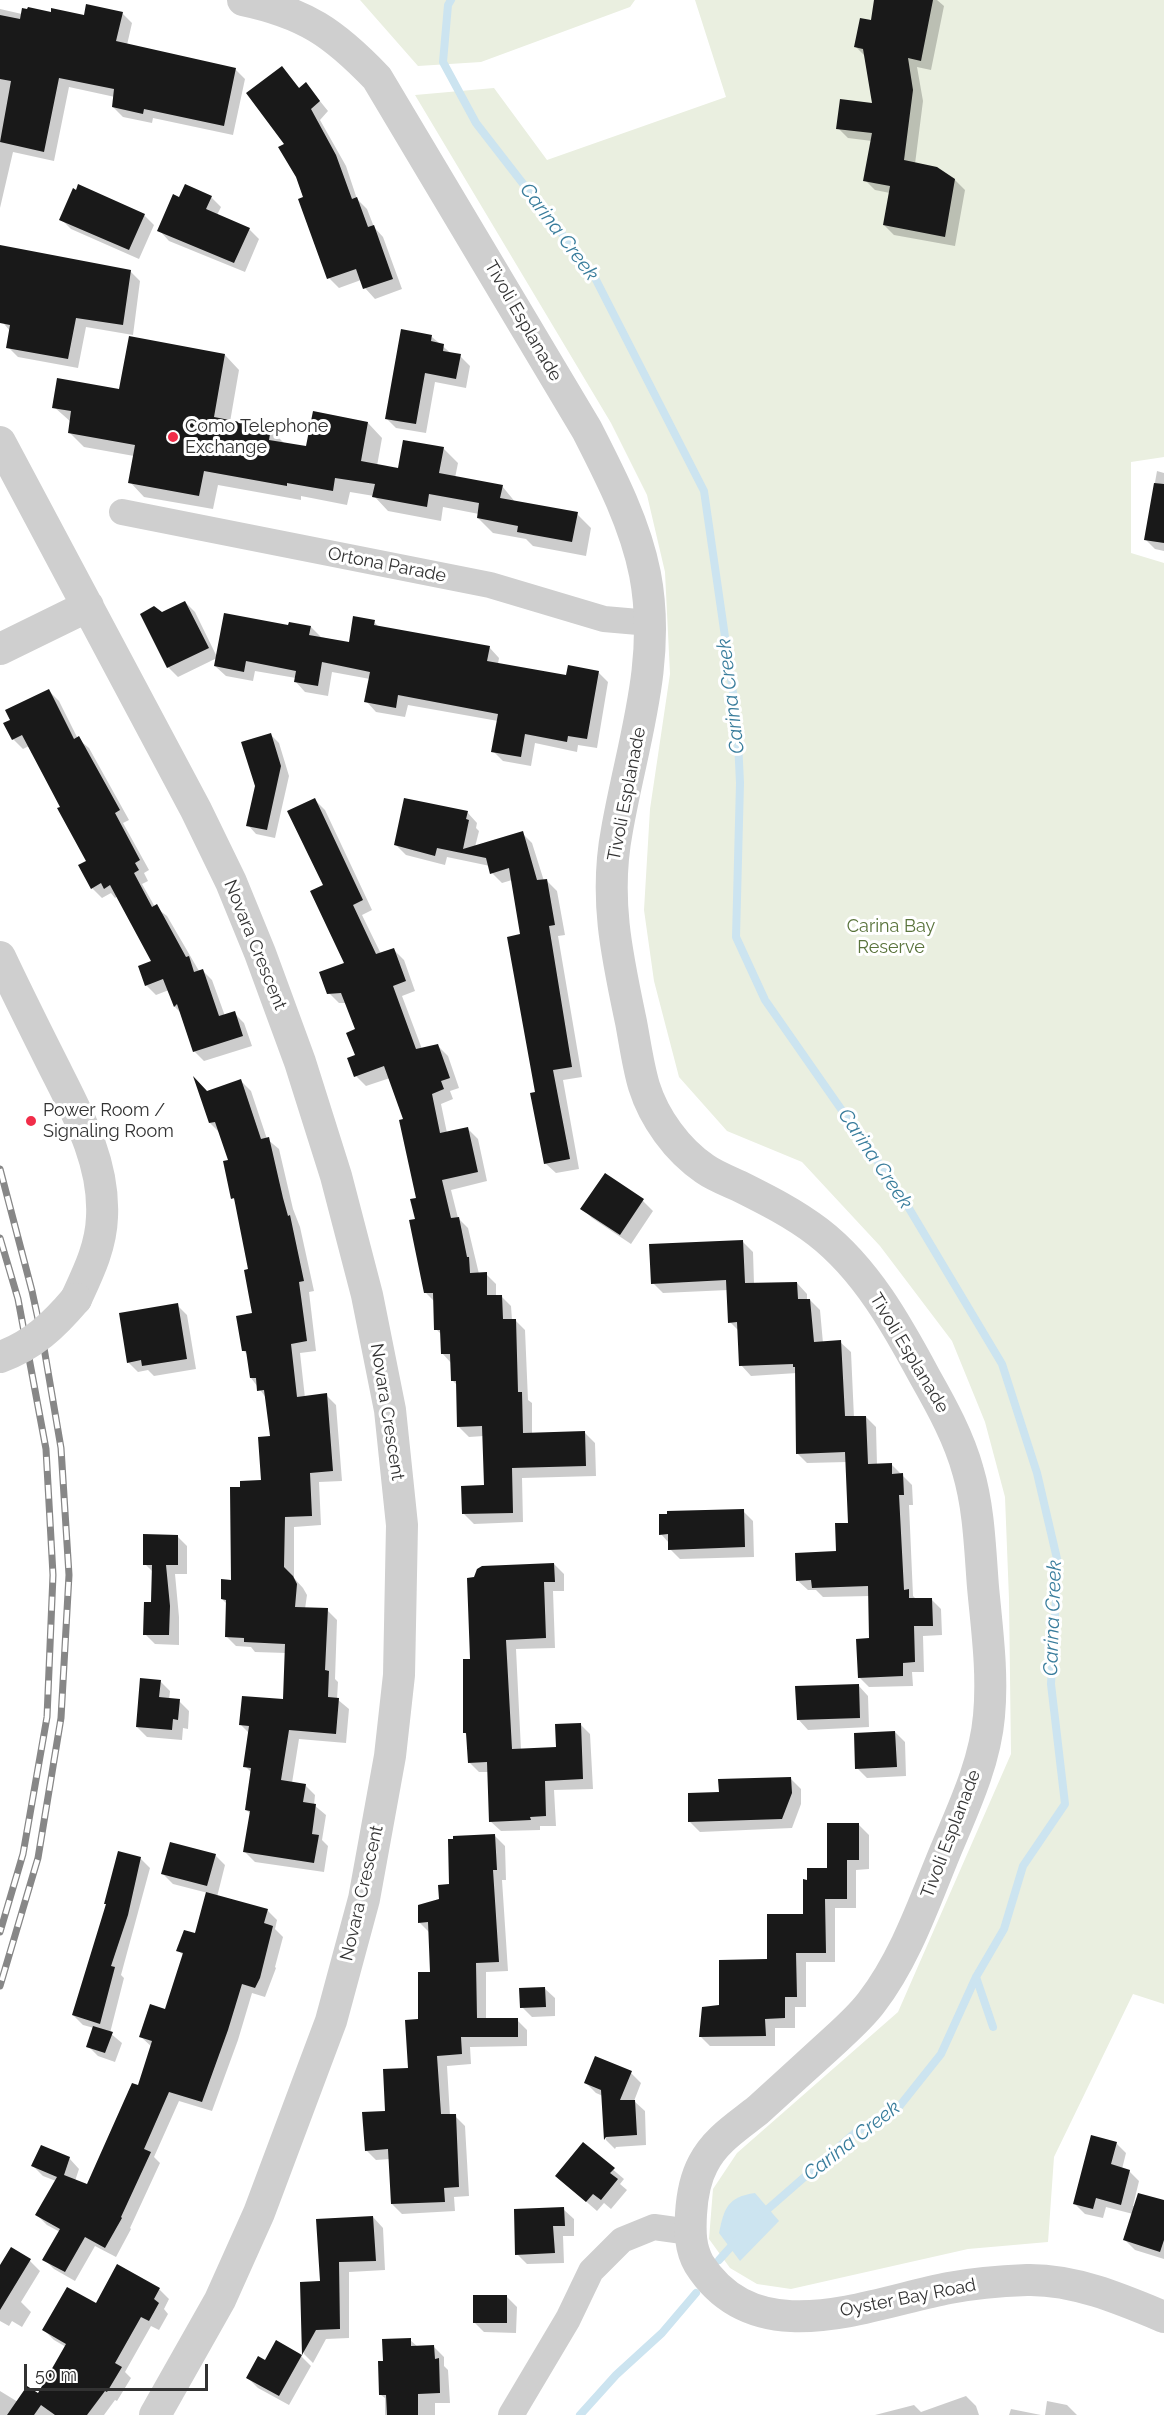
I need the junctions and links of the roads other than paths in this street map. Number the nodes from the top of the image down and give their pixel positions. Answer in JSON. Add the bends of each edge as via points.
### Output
{"nodes":[{"id":1,"x":243,"y":0,"type":"edge"},
{"id":2,"x":0,"y":442,"type":"edge"},
{"id":3,"x":122,"y":512,"type":"dead end"},
{"id":4,"x":88,"y":606,"type":"junction"},
{"id":5,"x":650,"y":623,"type":"junction"},
{"id":6,"x":0,"y":649,"type":"edge"},
{"id":7,"x":0,"y":957,"type":"edge"},
{"id":8,"x":0,"y":1357,"type":"edge"},
{"id":9,"x":690,"y":2232,"type":"junction"},
{"id":10,"x":1164,"y":2317,"type":"edge"},
{"id":11,"x":155,"y":2415,"type":"edge"},
{"id":12,"x":511,"y":2415,"type":"edge"}],
"edges":[{"from":1,"to":5,"type":"street","name":"Tivoli Esplanade","via":[[288,12],[320,28],[348,48],[387,92],[606,468],[636,541],[646,578]]},
{"from":2,"to":4,"type":"street","name":"Novara Crescent"},
{"from":3,"to":5,"type":"street","name":"Ortona Parade","via":[[490,585],[604,619]]},
{"from":4,"to":6,"type":"street"},
{"from":4,"to":11,"type":"street","name":"Novara Crescent","via":[[231,882],[300,1062],[367,1294],[390,1410],[402,1525],[399,1675],[390,1756],[364,1899],[334,2010],[254,2224],[220,2300]]},
{"from":5,"to":9,"type":"street","name":"Tivoli Esplanade","via":[[645,701],[616,834],[611,908],[614,945],[645,1089],[680,1148],[706,1169],[786,1210],[824,1236],[881,1301],[915,1357],[947,1416],[968,1471],[977,1517],[992,1686],[988,1732],[971,1787],[920,1914],[886,1982],[867,2010],[714,2146],[700,2168],[692,2196]]},
{"from":7,"to":8,"type":"street","bridge":true,"via":[[75,1109],[97,1165],[102,1217],[98,1246],[76,1299],[36,1340]]},
{"from":9,"to":10,"type":"street","name":"Oyster Bay Road","via":[[693,2255],[709,2277],[752,2311],[772,2316],[809,2317],[958,2286],[1032,2280],[1084,2289]]},
{"from":9,"to":12,"type":"street","via":[[654,2226],[622,2240],[591,2271],[568,2319]]}]}
